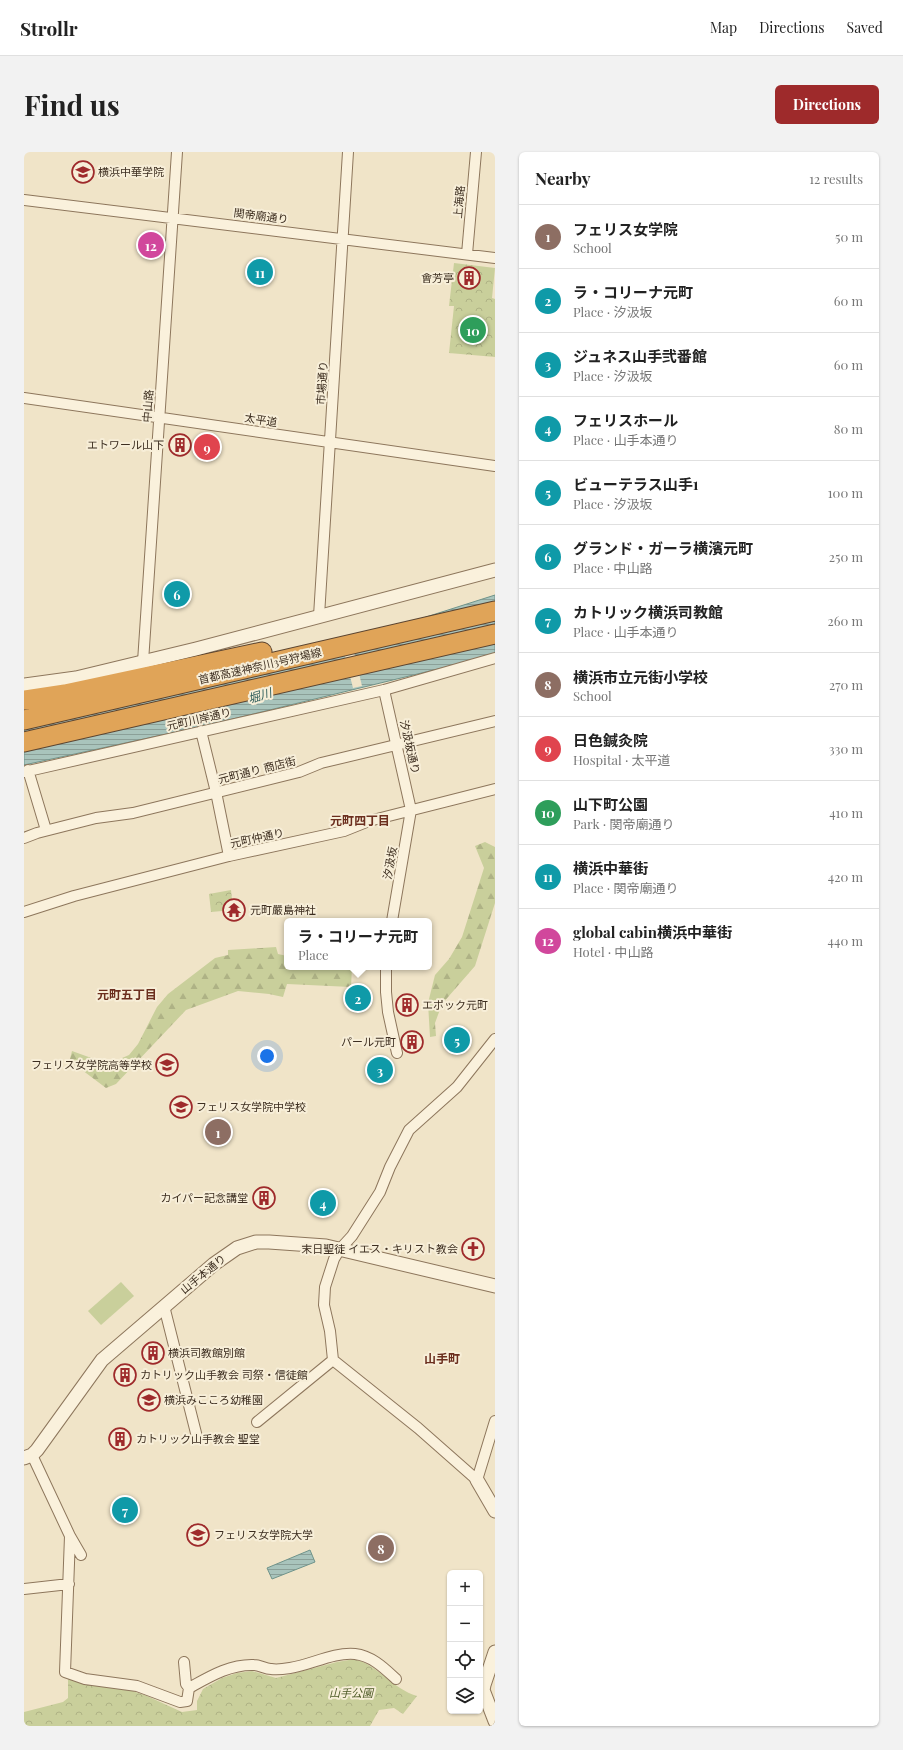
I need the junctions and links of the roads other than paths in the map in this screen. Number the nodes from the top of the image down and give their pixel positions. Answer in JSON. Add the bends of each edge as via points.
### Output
{"nodes":[{"id":1,"x":177,"y":152,"type":"edge"},
{"id":2,"x":348,"y":152,"type":"edge"},
{"id":3,"x":476,"y":152,"type":"edge"},
{"id":4,"x":24,"y":200,"type":"edge"},
{"id":5,"x":172,"y":218,"type":"junction"},
{"id":6,"x":344,"y":238,"type":"junction"},
{"id":7,"x":467,"y":254,"type":"junction"},
{"id":8,"x":495,"y":258,"type":"edge"},
{"id":9,"x":24,"y":398,"type":"edge"},
{"id":10,"x":159,"y":417,"type":"junction"},
{"id":11,"x":330,"y":443,"type":"junction"},
{"id":12,"x":495,"y":466,"type":"edge"},
{"id":13,"x":495,"y":570,"type":"edge"},
{"id":14,"x":495,"y":599,"type":"edge"},
{"id":15,"x":495,"y":611,"type":"edge"},
{"id":16,"x":319,"y":616,"type":"junction"},
{"id":17,"x":495,"y":634,"type":"edge"},
{"id":18,"x":495,"y":658,"type":"edge"},
{"id":19,"x":142,"y":662,"type":"junction"},
{"id":20,"x":344,"y":669,"type":"junction"},
{"id":21,"x":24,"y":685,"type":"edge"},
{"id":22,"x":384,"y":690,"type":"junction"},
{"id":23,"x":24,"y":700,"type":"edge"},
{"id":24,"x":24,"y":719,"type":"edge"},
{"id":25,"x":495,"y":721,"type":"edge"},
{"id":26,"x":201,"y":731,"type":"junction"},
{"id":27,"x":24,"y":742,"type":"edge"},
{"id":28,"x":397,"y":744,"type":"junction"},
{"id":29,"x":26,"y":771,"type":"edge"},
{"id":30,"x":495,"y":789,"type":"edge"},
{"id":31,"x":216,"y":792,"type":"junction"},
{"id":32,"x":411,"y":810,"type":"junction"},
{"id":33,"x":46,"y":830,"type":"junction"},
{"id":34,"x":24,"y":838,"type":"edge"},
{"id":35,"x":229,"y":856,"type":"junction"},
{"id":36,"x":24,"y":912,"type":"edge"},
{"id":37,"x":393,"y":918,"type":"edge"},
{"id":38,"x":386,"y":970,"type":"edge"},
{"id":39,"x":495,"y":1039,"type":"edge"},
{"id":40,"x":397,"y":1053,"type":"dead end"},
{"id":41,"x":340,"y":1248,"type":"junction"},
{"id":42,"x":495,"y":1286,"type":"edge"},
{"id":43,"x":164,"y":1306,"type":"junction"},
{"id":44,"x":333,"y":1360,"type":"junction"},
{"id":45,"x":495,"y":1421,"type":"edge"},
{"id":46,"x":257,"y":1422,"type":"dead end"},
{"id":47,"x":197,"y":1437,"type":"dead end"},
{"id":48,"x":28,"y":1456,"type":"edge"},
{"id":49,"x":477,"y":1480,"type":"junction"},
{"id":50,"x":495,"y":1511,"type":"edge"},
{"id":51,"x":70,"y":1536,"type":"junction"},
{"id":52,"x":82,"y":1555,"type":"dead end"},
{"id":53,"x":69,"y":1584,"type":"junction"},
{"id":54,"x":24,"y":1589,"type":"edge"},
{"id":55,"x":495,"y":1652,"type":"edge"},
{"id":56,"x":184,"y":1662,"type":"dead end"},
{"id":57,"x":396,"y":1679,"type":"dead end"},
{"id":58,"x":189,"y":1688,"type":"junction"},
{"id":59,"x":484,"y":1702,"type":"edge"},
{"id":60,"x":495,"y":1721,"type":"edge"}],
"edges":[{"from":1,"to":5,"type":"street","name":"中山路"},
{"from":2,"to":6,"type":"street","name":"市場通り"},
{"from":3,"to":7,"type":"street","name":"上海路"},
{"from":4,"to":5,"type":"street","name":"関帝廟通り"},
{"from":5,"to":6,"type":"street","name":"関帝廟通り"},
{"from":5,"to":10,"type":"street","name":"中山路"},
{"from":6,"to":7,"type":"street","name":"関帝廟通り"},
{"from":6,"to":11,"type":"street","name":"市場通り"},
{"from":7,"to":8,"type":"street","name":"関帝廟通り"},
{"from":9,"to":10,"type":"street","name":"太平道"},
{"from":10,"to":11,"type":"street","name":"太平道"},
{"from":10,"to":19,"type":"street","name":"中山路"},
{"from":11,"to":12,"type":"street","name":"太平道"},
{"from":11,"to":16,"type":"street","name":"市場通り"},
{"from":13,"to":16,"type":"street"},
{"from":14,"to":23,"type":"highway","via":[[202,665],[65,694]]},
{"from":15,"to":24,"type":"highway","name":"首都高速神奈川3号狩場線"},
{"from":16,"to":19,"type":"street"},
{"from":17,"to":20,"type":"highway","name":"首都高速神奈川3号狩場線"},
{"from":18,"to":22,"type":"street","name":"元町川岸通り"},
{"from":19,"to":21,"type":"street","via":[[76,678]]},
{"from":20,"to":24,"type":"highway","via":[[207,685],[66,715]]},
{"from":20,"to":27,"type":"highway","name":"首都高速神奈川3号狩場線"},
{"from":22,"to":26,"type":"street","name":"元町川岸通り"},
{"from":22,"to":28,"type":"street","name":"汐汲坂通り"},
{"from":25,"to":28,"type":"street","name":"元町通り 商店街"},
{"from":26,"to":29,"type":"street","name":"元町川岸通り"},
{"from":26,"to":31,"type":"street"},
{"from":28,"to":31,"type":"street","name":"元町通り 商店街"},
{"from":28,"to":32,"type":"street","name":"汐汲坂通り"},
{"from":29,"to":33,"type":"street"},
{"from":30,"to":32,"type":"street","name":"元町仲通り"},
{"from":31,"to":33,"type":"street","name":"元町通り 商店街","via":[[133,813],[96,818]]},
{"from":31,"to":35,"type":"street"},
{"from":32,"to":35,"type":"street","name":"元町仲通り","via":[[369,820],[344,831]]},
{"from":32,"to":37,"type":"street","name":"汐汲坂"},
{"from":33,"to":34,"type":"street","name":"元町通り 商店街"},
{"from":35,"to":36,"type":"street","name":"元町仲通り","via":[[74,896]]},
{"from":38,"to":40,"type":"street","via":[[388,1012]]},
{"from":39,"to":41,"type":"street","via":[[457,1087],[409,1130],[380,1192],[352,1236]]},
{"from":41,"to":42,"type":"street","name":"山手本通り"},
{"from":41,"to":43,"type":"street","name":"山手本通り","via":[[256,1242],[237,1248],[224,1255]]},
{"from":41,"to":44,"type":"street","via":[[325,1287],[324,1304]]},
{"from":43,"to":47,"type":"street"},
{"from":43,"to":48,"type":"street","name":"山手本通り","via":[[102,1360]]},
{"from":44,"to":46,"type":"street"},
{"from":44,"to":49,"type":"street","via":[[418,1428]]},
{"from":45,"to":49,"type":"street"},
{"from":48,"to":51,"type":"street"},
{"from":49,"to":50,"type":"street"},
{"from":51,"to":52,"type":"street"},
{"from":51,"to":53,"type":"street"},
{"from":53,"to":54,"type":"street"},
{"from":53,"to":58,"type":"street","via":[[65,1672],[85,1679],[137,1686],[180,1702],[187,1701]]},
{"from":55,"to":59,"type":"street","via":[[484,1685]]},
{"from":56,"to":58,"type":"street","via":[[186,1684]]},
{"from":57,"to":58,"type":"street","via":[[368,1658],[345,1654],[290,1668],[272,1670],[255,1665],[238,1666],[215,1674]]},
{"from":59,"to":60,"type":"street"}]}
